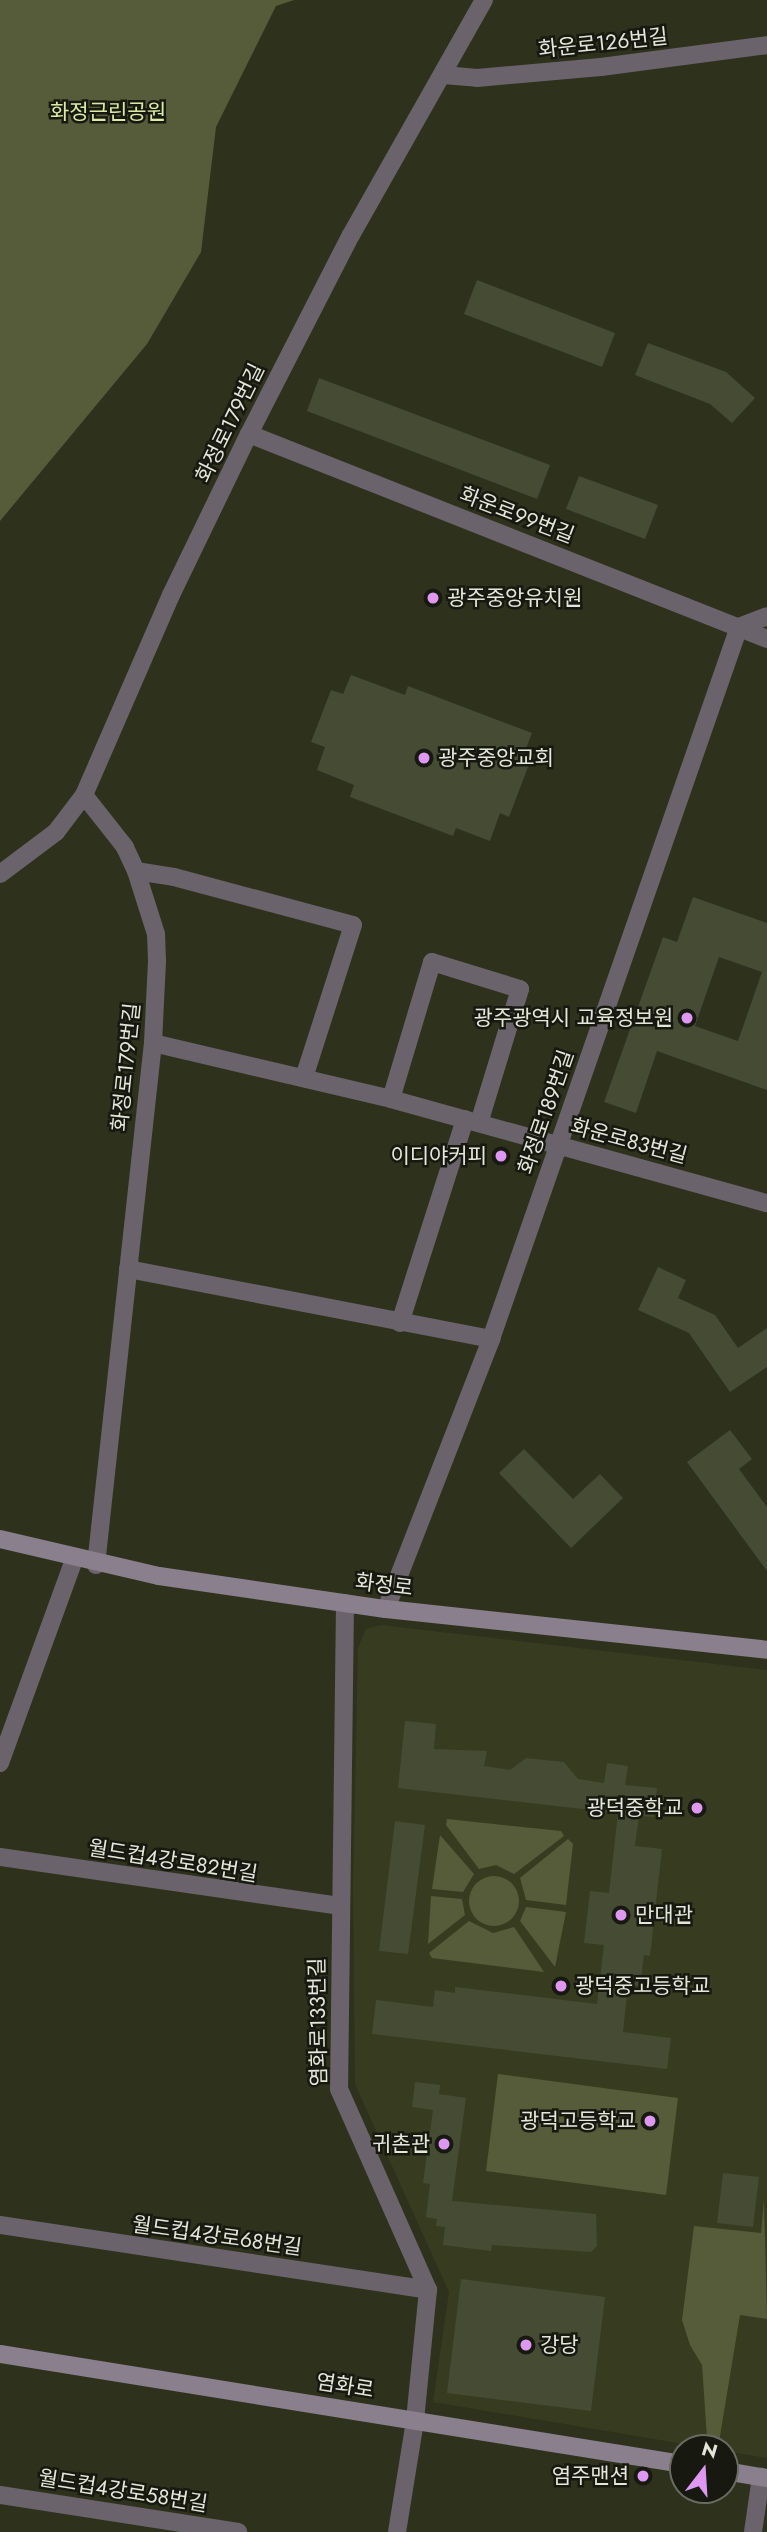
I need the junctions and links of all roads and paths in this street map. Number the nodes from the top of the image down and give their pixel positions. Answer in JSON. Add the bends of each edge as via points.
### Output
{"nodes":[{"id":1,"x":484,"y":0,"type":"edge"},
{"id":2,"x":767,"y":46,"type":"edge"},
{"id":3,"x":444,"y":75,"type":"junction"},
{"id":4,"x":249,"y":434,"type":"junction"},
{"id":5,"x":767,"y":616,"type":"edge"},
{"id":6,"x":739,"y":627,"type":"junction"},
{"id":7,"x":767,"y":639,"type":"edge"},
{"id":8,"x":84,"y":795,"type":"junction"},
{"id":9,"x":136,"y":871,"type":"junction"},
{"id":10,"x":0,"y":874,"type":"edge"},
{"id":11,"x":153,"y":1043,"type":"junction"},
{"id":12,"x":304,"y":1078,"type":"junction"},
{"id":13,"x":391,"y":1099,"type":"junction"},
{"id":14,"x":472,"y":1121,"type":"junction"},
{"id":15,"x":558,"y":1146,"type":"junction"},
{"id":16,"x":767,"y":1203,"type":"edge"},
{"id":17,"x":128,"y":1269,"type":"junction"},
{"id":18,"x":400,"y":1323,"type":"junction"},
{"id":19,"x":491,"y":1339,"type":"junction"},
{"id":20,"x":0,"y":1539,"type":"edge"},
{"id":21,"x":74,"y":1560,"type":"junction"},
{"id":22,"x":96,"y":1565,"type":"junction"},
{"id":23,"x":345,"y":1603,"type":"junction"},
{"id":24,"x":386,"y":1608,"type":"junction"},
{"id":25,"x":767,"y":1650,"type":"edge"},
{"id":26,"x":0,"y":1763,"type":"edge"},
{"id":27,"x":0,"y":1857,"type":"edge"},
{"id":28,"x":339,"y":1906,"type":"junction"},
{"id":29,"x":0,"y":2225,"type":"edge"},
{"id":30,"x":428,"y":2290,"type":"junction"},
{"id":31,"x":0,"y":2354,"type":"edge"},
{"id":32,"x":415,"y":2421,"type":"junction"},
{"id":33,"x":669,"y":2462,"type":"edge"},
{"id":34,"x":739,"y":2474,"type":"edge"},
{"id":35,"x":764,"y":2478,"type":"edge"},
{"id":36,"x":0,"y":2496,"type":"edge"},
{"id":37,"x":239,"y":2532,"type":"edge"},
{"id":38,"x":397,"y":2532,"type":"edge"},
{"id":39,"x":752,"y":2532,"type":"edge"}],
"edges":[{"from":1,"to":3,"type":"street","name":"화정로179번길"},
{"from":2,"to":3,"type":"street","name":"화운로126번길","via":[[601,67],[477,78]]},
{"from":3,"to":4,"type":"street","name":"화정로179번길","via":[[351,235]]},
{"from":4,"to":6,"type":"street","name":"화운로99번길"},
{"from":4,"to":8,"type":"street","name":"화정로179번길","via":[[171,595]]},
{"from":5,"to":6,"type":"street"},
{"from":6,"to":7,"type":"street","name":"화운로99번길"},
{"from":6,"to":15,"type":"street","name":"화정로189번길"},
{"from":8,"to":9,"type":"street","name":"화정로179번길","via":[[125,847]]},
{"from":8,"to":10,"type":"street","via":[[56,832]]},
{"from":9,"to":11,"type":"street","name":"화정로179번길","via":[[156,934]]},
{"from":9,"to":12,"type":"street","via":[[353,925]]},
{"from":11,"to":12,"type":"street","name":"화운로83번길"},
{"from":11,"to":17,"type":"street","name":"화정로179번길"},
{"from":12,"to":13,"type":"street","name":"화운로83번길"},
{"from":13,"to":14,"type":"street","name":"화운로83번길"},
{"from":13,"to":14,"type":"street","via":[[432,962],[520,989]]},
{"from":14,"to":15,"type":"street","name":"화운로83번길"},
{"from":14,"to":18,"type":"street"},
{"from":15,"to":16,"type":"street","name":"화운로83번길"},
{"from":15,"to":19,"type":"street","name":"화정로189번길"},
{"from":17,"to":18,"type":"street"},
{"from":17,"to":22,"type":"street","name":"화정로179번길"},
{"from":18,"to":19,"type":"street"},
{"from":19,"to":24,"type":"street","name":"화정로189번길"},
{"from":20,"to":21,"type":"street","name":"화정로"},
{"from":21,"to":22,"type":"street","name":"화정로"},
{"from":21,"to":26,"type":"street"},
{"from":22,"to":23,"type":"street","name":"화정로"},
{"from":23,"to":24,"type":"street","name":"화정로"},
{"from":23,"to":28,"type":"street","name":"염화로133번길"},
{"from":24,"to":25,"type":"street","name":"화정로"},
{"from":27,"to":28,"type":"street","name":"월드컵4강로82번길"},
{"from":28,"to":30,"type":"street","name":"염화로133번길","via":[[339,2089]]},
{"from":29,"to":30,"type":"street","name":"월드컵4강로68번길"},
{"from":30,"to":32,"type":"street","name":"염화로133번길"},
{"from":31,"to":32,"type":"street","name":"염화로"},
{"from":32,"to":33,"type":"street","name":"염화로"},
{"from":32,"to":38,"type":"street","name":"염화로133번길"},
{"from":34,"to":35,"type":"street"},
{"from":35,"to":39,"type":"street"},
{"from":36,"to":37,"type":"street","name":"월드컵4강로58번길"}]}
